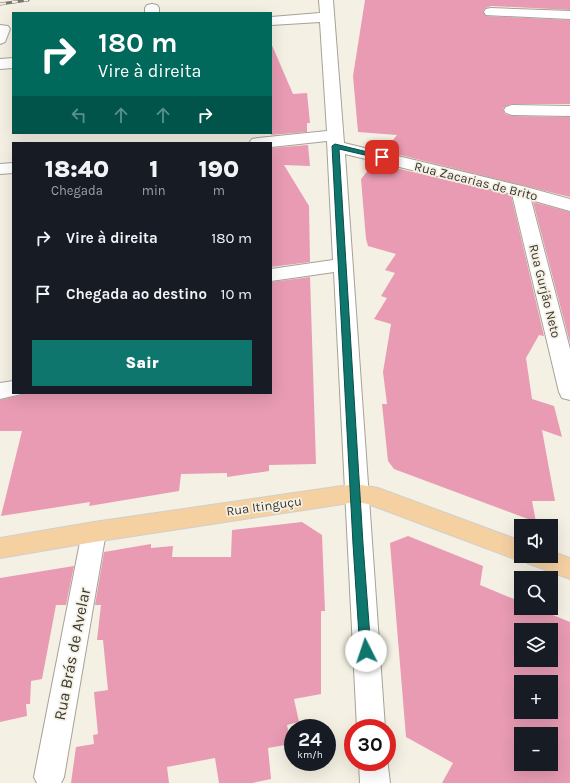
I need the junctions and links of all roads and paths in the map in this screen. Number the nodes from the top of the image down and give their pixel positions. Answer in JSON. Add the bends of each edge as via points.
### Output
{"nodes":[{"id":1,"x":327,"y":8,"type":"edge"},
{"id":2,"x":491,"y":12,"type":"dead end"},
{"id":3,"x":570,"y":15,"type":"edge"},
{"id":4,"x":272,"y":21,"type":"edge"},
{"id":5,"x":12,"y":63,"type":"edge"},
{"id":6,"x":0,"y":64,"type":"edge"},
{"id":7,"x":512,"y":110,"type":"dead end"},
{"id":8,"x":570,"y":110,"type":"edge"},
{"id":9,"x":335,"y":141,"type":"junction"},
{"id":10,"x":272,"y":143,"type":"edge"},
{"id":11,"x":12,"y":168,"type":"edge"},
{"id":12,"x":0,"y":169,"type":"edge"},
{"id":13,"x":520,"y":191,"type":"junction"},
{"id":14,"x":570,"y":205,"type":"edge"},
{"id":15,"x":343,"y":265,"type":"junction"},
{"id":16,"x":272,"y":275,"type":"edge"},
{"id":17,"x":12,"y":389,"type":"edge"},
{"id":18,"x":0,"y":391,"type":"edge"},
{"id":19,"x":570,"y":392,"type":"edge"},
{"id":20,"x":356,"y":493,"type":"junction"},
{"id":21,"x":94,"y":532,"type":"junction"},
{"id":22,"x":0,"y":548,"type":"edge"},
{"id":23,"x":514,"y":548,"type":"edge"},
{"id":24,"x":554,"y":563,"type":"edge"},
{"id":25,"x":570,"y":569,"type":"edge"},
{"id":26,"x":370,"y":719,"type":"edge"},
{"id":27,"x":374,"y":771,"type":"edge"},
{"id":28,"x":49,"y":777,"type":"dead end"},
{"id":29,"x":375,"y":783,"type":"edge"}],
"edges":[{"from":1,"to":4,"type":"street"},
{"from":1,"to":9,"type":"street"},
{"from":2,"to":3,"type":"street"},
{"from":5,"to":6,"type":"street"},
{"from":7,"to":8,"type":"street"},
{"from":9,"to":10,"type":"street","name":"Rua Zacarias de Brito"},
{"from":9,"to":13,"type":"street","name":"Rua Zacarias de Brito"},
{"from":9,"to":15,"type":"street"},
{"from":11,"to":12,"type":"street"},
{"from":13,"to":14,"type":"street","name":"Rua Zacarias de Brito"},
{"from":13,"to":19,"type":"street","name":"Rua Gurjão Neto"},
{"from":15,"to":16,"type":"street"},
{"from":15,"to":20,"type":"street"},
{"from":17,"to":18,"type":"street"},
{"from":20,"to":21,"type":"main road","name":"Rua Itinguçu"},
{"from":20,"to":23,"type":"main road","name":"Rua Itinguçu","via":[[370,495]]},
{"from":20,"to":26,"type":"street"},
{"from":21,"to":22,"type":"main road","name":"Rua Itinguçu"},
{"from":21,"to":28,"type":"street","name":"Rua Brás de Avelar"},
{"from":24,"to":25,"type":"main road"},
{"from":27,"to":29,"type":"street"}]}
